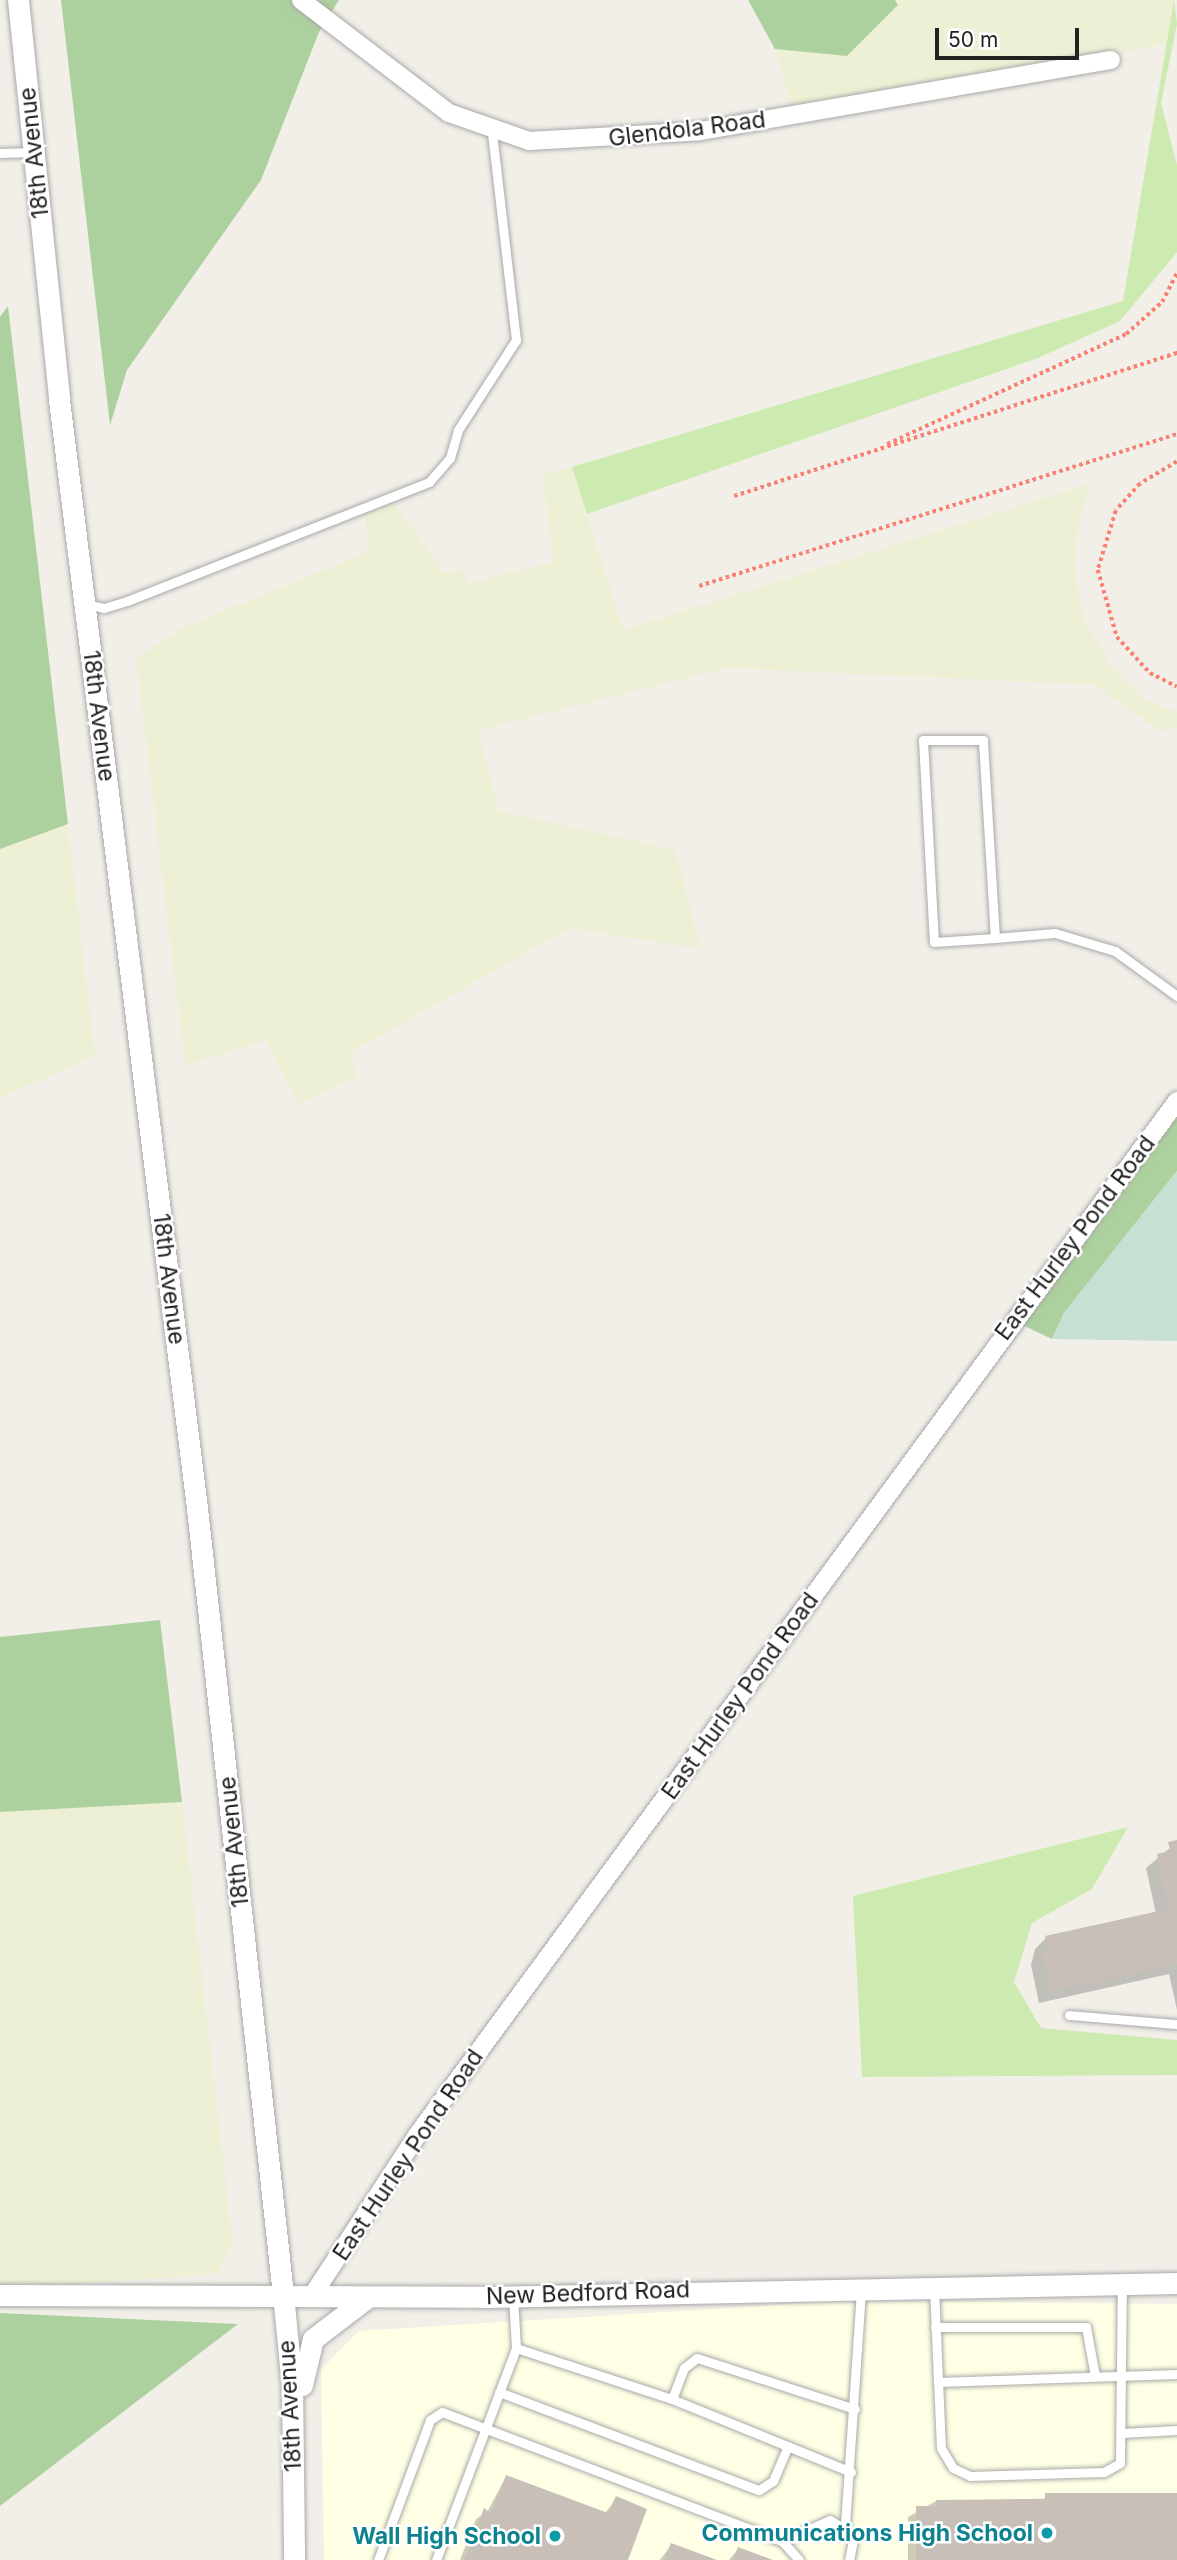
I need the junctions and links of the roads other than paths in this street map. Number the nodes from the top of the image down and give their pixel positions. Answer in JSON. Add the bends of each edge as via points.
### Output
{"nodes":[{"id":1,"x":18,"y":0,"type":"edge"},
{"id":2,"x":301,"y":0,"type":"edge"},
{"id":3,"x":1111,"y":60,"type":"dead end"},
{"id":4,"x":492,"y":131,"type":"junction"},
{"id":5,"x":34,"y":152,"type":"junction"},
{"id":6,"x":0,"y":153,"type":"edge"},
{"id":7,"x":85,"y":604,"type":"junction"},
{"id":8,"x":995,"y":938,"type":"junction"},
{"id":9,"x":1177,"y":996,"type":"edge"},
{"id":10,"x":1177,"y":1101,"type":"edge"},
{"id":11,"x":1069,"y":2015,"type":"dead end"},
{"id":12,"x":1177,"y":2024,"type":"edge"},
{"id":13,"x":1177,"y":2283,"type":"edge"},
{"id":14,"x":1122,"y":2284,"type":"junction"},
{"id":15,"x":861,"y":2287,"type":"junction"},
{"id":16,"x":934,"y":2287,"type":"junction"},
{"id":17,"x":283,"y":2294,"type":"junction"},
{"id":18,"x":0,"y":2295,"type":"edge"},
{"id":19,"x":513,"y":2295,"type":"junction"},
{"id":20,"x":312,"y":2296,"type":"junction"},
{"id":21,"x":368,"y":2297,"type":"junction"},
{"id":22,"x":935,"y":2327,"type":"junction"},
{"id":23,"x":516,"y":2348,"type":"junction"},
{"id":24,"x":1177,"y":2374,"type":"edge"},
{"id":25,"x":1122,"y":2375,"type":"junction"},
{"id":26,"x":1095,"y":2376,"type":"junction"},
{"id":27,"x":938,"y":2382,"type":"junction"},
{"id":28,"x":499,"y":2392,"type":"junction"},
{"id":29,"x":672,"y":2399,"type":"junction"},
{"id":30,"x":855,"y":2409,"type":"junction"},
{"id":31,"x":486,"y":2428,"type":"junction"},
{"id":32,"x":1177,"y":2430,"type":"edge"},
{"id":33,"x":1122,"y":2432,"type":"junction"},
{"id":34,"x":788,"y":2446,"type":"junction"},
{"id":35,"x":294,"y":2471,"type":"junction"},
{"id":36,"x":851,"y":2472,"type":"junction"},
{"id":37,"x":845,"y":2525,"type":"junction"},
{"id":38,"x":782,"y":2541,"type":"junction"},
{"id":39,"x":295,"y":2559,"type":"edge"},
{"id":40,"x":378,"y":2560,"type":"edge"},
{"id":41,"x":436,"y":2560,"type":"edge"},
{"id":42,"x":799,"y":2560,"type":"edge"},
{"id":43,"x":849,"y":2560,"type":"edge"}],
"edges":[{"from":1,"to":5,"type":"street","name":"18th Avenue"},
{"from":2,"to":4,"type":"street","name":"Glendola Road","via":[[404,83]]},
{"from":3,"to":4,"type":"street","name":"Glendola Road","via":[[701,131],[573,141]]},
{"from":4,"to":7,"type":"lane","via":[[516,340],[436,474],[127,601],[104,608]]},
{"from":5,"to":6,"type":"lane"},
{"from":5,"to":7,"type":"street","name":"18th Avenue"},
{"from":7,"to":17,"type":"street","name":"18th Avenue","via":[[197,1508]]},
{"from":8,"to":8,"type":"lane","via":[[983,740],[923,740],[934,942]]},
{"from":8,"to":9,"type":"lane","via":[[1055,933],[1115,951]]},
{"from":10,"to":20,"type":"street","name":"East Hurley Pond Road","via":[[418,2134]]},
{"from":11,"to":12,"type":"lane"},
{"from":13,"to":14,"type":"street","name":"New Bedford Road"},
{"from":14,"to":16,"type":"street","name":"New Bedford Road"},
{"from":14,"to":25,"type":"lane"},
{"from":15,"to":16,"type":"street","name":"New Bedford Road"},
{"from":15,"to":19,"type":"street","name":"New Bedford Road"},
{"from":15,"to":30,"type":"lane"},
{"from":16,"to":22,"type":"lane"},
{"from":17,"to":18,"type":"street","name":"New Bedford Road"},
{"from":17,"to":20,"type":"street","name":"New Bedford Road"},
{"from":17,"to":35,"type":"street","name":"18th Avenue"},
{"from":19,"to":21,"type":"street","name":"New Bedford Road"},
{"from":19,"to":23,"type":"lane"},
{"from":20,"to":21,"type":"street","name":"New Bedford Road"},
{"from":21,"to":35,"type":"street","via":[[325,2326],[304,2359]]},
{"from":22,"to":26,"type":"lane","via":[[1086,2327]]},
{"from":22,"to":27,"type":"lane"},
{"from":23,"to":28,"type":"lane"},
{"from":23,"to":29,"type":"lane"},
{"from":24,"to":25,"type":"lane"},
{"from":25,"to":26,"type":"lane"},
{"from":25,"to":33,"type":"lane"},
{"from":26,"to":27,"type":"lane"},
{"from":27,"to":33,"type":"lane","via":[[941,2448],[953,2468],[970,2476],[1104,2472],[1120,2463]]},
{"from":28,"to":31,"type":"lane"},
{"from":28,"to":34,"type":"lane","via":[[759,2490],[773,2481]]},
{"from":29,"to":30,"type":"lane","via":[[684,2368],[697,2358]]},
{"from":29,"to":34,"type":"lane"},
{"from":30,"to":36,"type":"lane"},
{"from":31,"to":38,"type":"lane"},
{"from":31,"to":40,"type":"lane","via":[[448,2413],[430,2420]]},
{"from":31,"to":41,"type":"lane"},
{"from":32,"to":33,"type":"lane"},
{"from":34,"to":36,"type":"lane"},
{"from":35,"to":39,"type":"street","name":"18th Avenue"},
{"from":36,"to":37,"type":"lane"},
{"from":37,"to":38,"type":"lane","via":[[814,2523]]},
{"from":37,"to":43,"type":"lane","via":[[854,2535]]},
{"from":38,"to":42,"type":"lane"}]}
